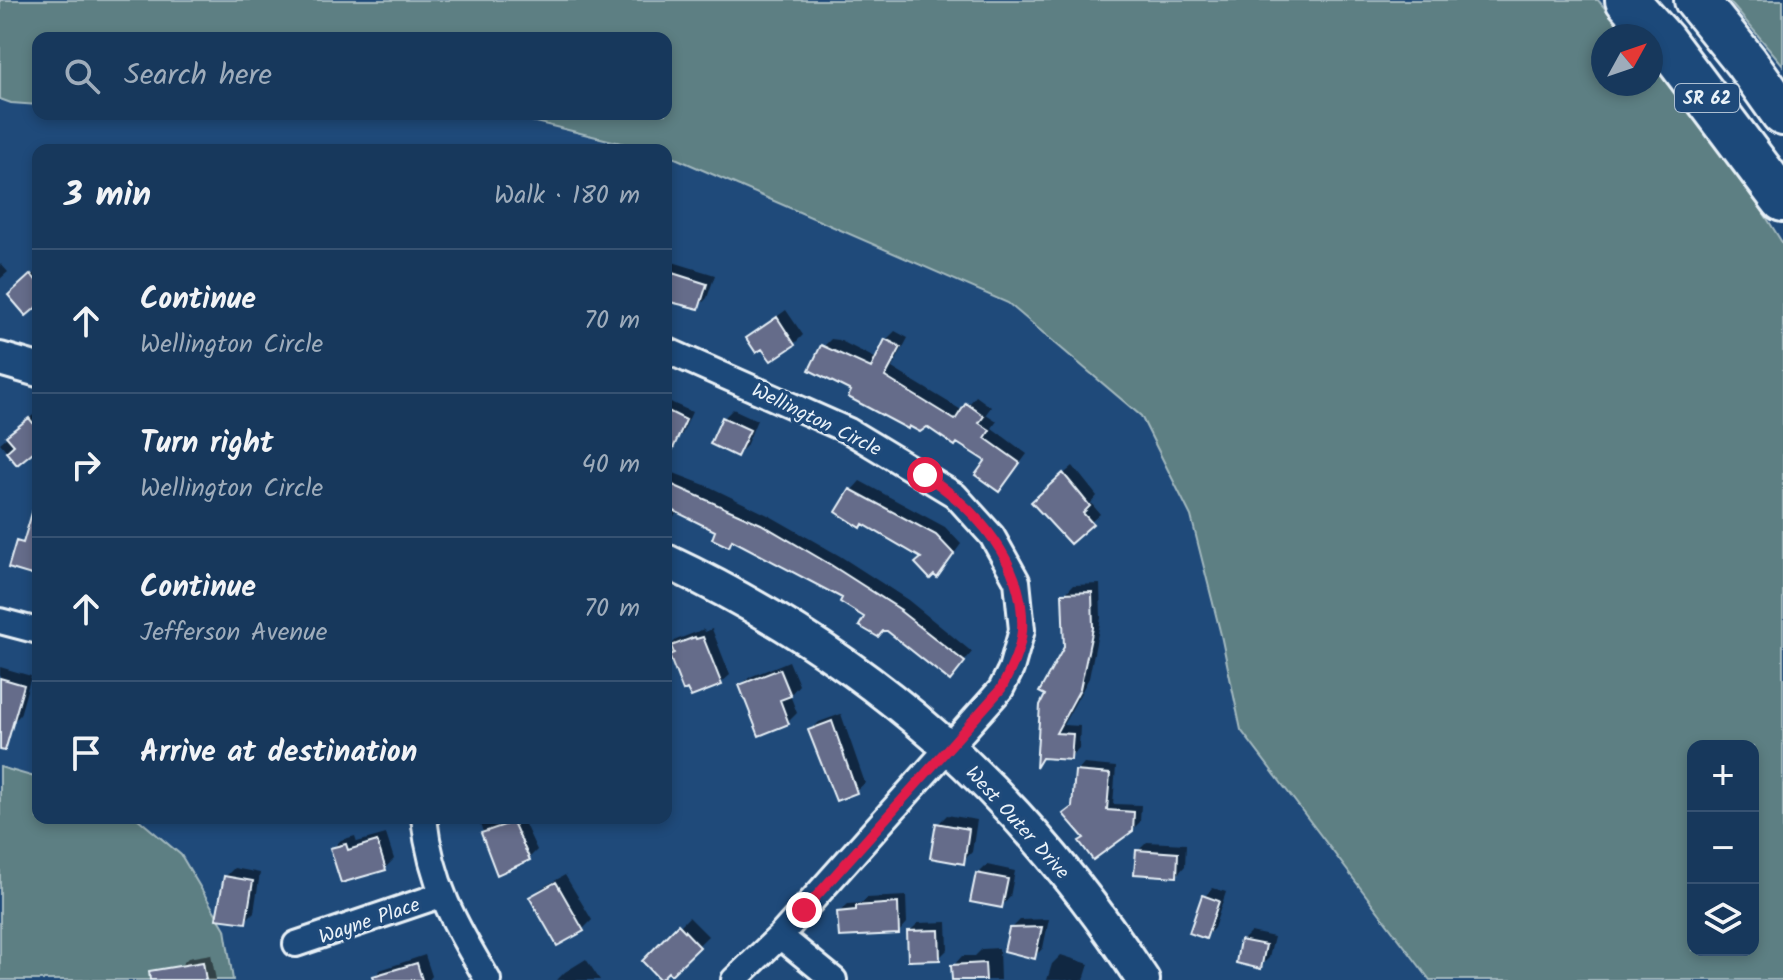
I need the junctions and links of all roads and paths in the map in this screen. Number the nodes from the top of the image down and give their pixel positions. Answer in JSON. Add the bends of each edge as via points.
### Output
{"nodes":[{"id":1,"x":1627,"y":0,"type":"edge"},
{"id":2,"x":1696,"y":0,"type":"edge"},
{"id":3,"x":1783,"y":114,"type":"edge"},
{"id":4,"x":1783,"y":200,"type":"edge"},
{"id":5,"x":672,"y":353,"type":"edge"},
{"id":6,"x":0,"y":359,"type":"edge"},
{"id":7,"x":32,"y":368,"type":"edge"},
{"id":8,"x":672,"y":564,"type":"edge"},
{"id":9,"x":0,"y":621,"type":"edge"},
{"id":10,"x":32,"y":629,"type":"edge"},
{"id":11,"x":950,"y":748,"type":"junction"},
{"id":12,"x":425,"y":824,"type":"edge"},
{"id":13,"x":441,"y":895,"type":"junction"},
{"id":14,"x":780,"y":936,"type":"junction"},
{"id":15,"x":296,"y":944,"type":"dead end"},
{"id":16,"x":488,"y":980,"type":"edge"},
{"id":17,"x":734,"y":980,"type":"edge"},
{"id":18,"x":834,"y":980,"type":"edge"},
{"id":19,"x":1143,"y":980,"type":"edge"}],
"edges":[{"from":1,"to":4,"type":"highway","number":"SR 62"},
{"from":2,"to":3,"type":"highway","number":"SR 62"},
{"from":5,"to":11,"type":"street","name":"Wellington Circle","via":[[861,438],[955,495],[992,536],[1017,581],[1022,630],[1001,689]]},
{"from":6,"to":7,"type":"street"},
{"from":8,"to":11,"type":"street","name":"West Outer Drive","via":[[844,662]]},
{"from":9,"to":10,"type":"street"},
{"from":11,"to":14,"type":"street","name":"Wellington Circle"},
{"from":11,"to":19,"type":"street","name":"West Outer Drive","via":[[1064,869]]},
{"from":12,"to":13,"type":"street"},
{"from":13,"to":15,"type":"street","name":"Wayne Place"},
{"from":13,"to":16,"type":"street"},
{"from":14,"to":17,"type":"street","name":"Wellington Circle"},
{"from":14,"to":18,"type":"street"}]}
